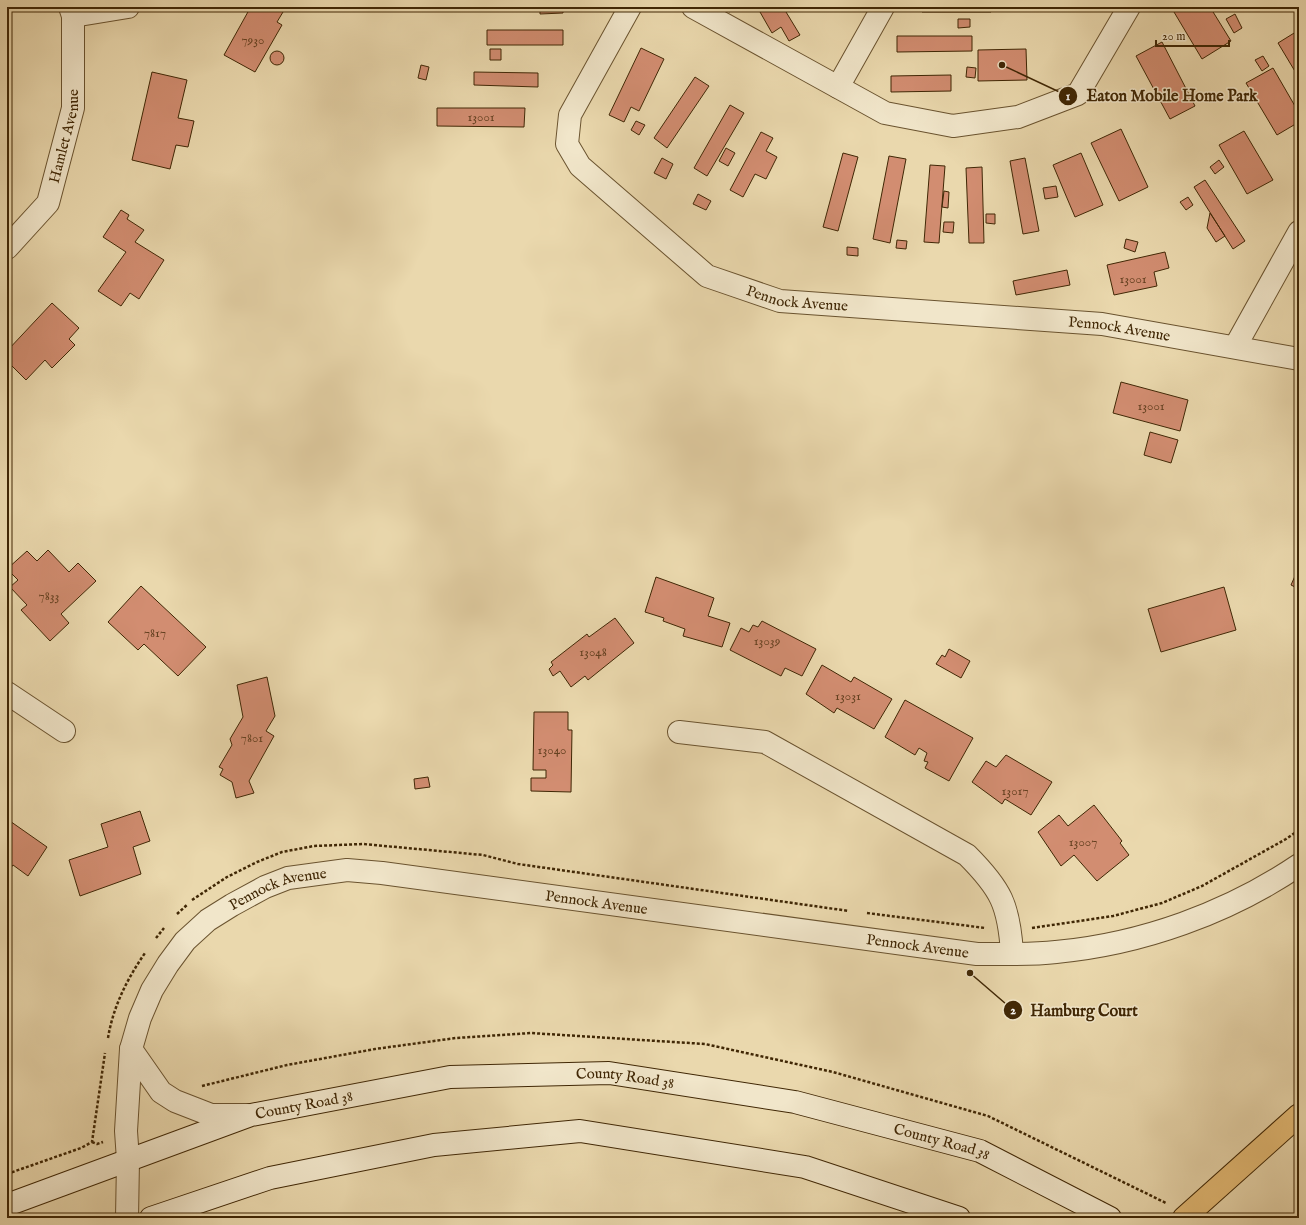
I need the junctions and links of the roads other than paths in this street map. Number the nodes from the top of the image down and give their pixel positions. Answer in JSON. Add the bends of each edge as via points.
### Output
{"nodes":[{"id":1,"x":128,"y":7,"type":"edge"},
{"id":2,"x":630,"y":7,"type":"edge"},
{"id":3,"x":693,"y":7,"type":"edge"},
{"id":4,"x":883,"y":7,"type":"edge"},
{"id":5,"x":1129,"y":7,"type":"edge"},
{"id":6,"x":72,"y":12,"type":"edge"},
{"id":7,"x":838,"y":87,"type":"junction"},
{"id":8,"x":1299,"y":232,"type":"edge"},
{"id":9,"x":7,"y":248,"type":"edge"},
{"id":10,"x":1235,"y":347,"type":"junction"},
{"id":11,"x":1299,"y":359,"type":"edge"},
{"id":12,"x":7,"y":693,"type":"edge"},
{"id":13,"x":64,"y":731,"type":"dead end"},
{"id":14,"x":679,"y":732,"type":"dead end"},
{"id":15,"x":1299,"y":865,"type":"edge"},
{"id":16,"x":1012,"y":953,"type":"junction"},
{"id":17,"x":131,"y":1049,"type":"junction"},
{"id":18,"x":252,"y":1115,"type":"junction"},
{"id":19,"x":1299,"y":1115,"type":"edge"},
{"id":20,"x":128,"y":1160,"type":"junction"},
{"id":21,"x":7,"y":1205,"type":"edge"},
{"id":22,"x":127,"y":1218,"type":"edge"},
{"id":23,"x":151,"y":1218,"type":"edge"},
{"id":24,"x":959,"y":1218,"type":"edge"},
{"id":25,"x":1110,"y":1218,"type":"edge"},
{"id":26,"x":1184,"y":1218,"type":"edge"}],
"edges":[{"from":1,"to":6,"type":"street"},
{"from":2,"to":10,"type":"street","name":"Pennock Avenue","via":[[570,115],[567,144],[580,166],[707,276],[780,301],[1102,324]]},
{"from":3,"to":7,"type":"street"},
{"from":4,"to":7,"type":"street"},
{"from":5,"to":7,"type":"street","via":[[1078,94],[1018,117],[953,126],[885,113]]},
{"from":6,"to":9,"type":"street","name":"Hamlet Avenue","via":[[73,108],[48,203]]},
{"from":8,"to":10,"type":"street"},
{"from":10,"to":11,"type":"street","name":"Pennock Avenue"},
{"from":12,"to":13,"type":"street"},
{"from":14,"to":16,"type":"street","via":[[765,742],[967,855],[986,874],[1001,896],[1010,928]]},
{"from":15,"to":16,"type":"street","name":"Pennock Avenue","via":[[1221,909],[1171,928],[1118,943],[1055,952]]},
{"from":16,"to":17,"type":"street","name":"Pennock Avenue","via":[[977,954],[347,870],[288,878],[265,887],[208,920],[185,941],[152,990]]},
{"from":17,"to":18,"type":"street","via":[[161,1092],[175,1102],[211,1115]]},
{"from":17,"to":20,"type":"street","name":"Pennock Avenue","via":[[126,1131]]},
{"from":18,"to":20,"type":"street","name":"County Road 38"},
{"from":18,"to":25,"type":"street","name":"County Road 38","via":[[450,1077],[609,1073],[795,1102],[980,1152]]},
{"from":19,"to":26,"type":"highway"},
{"from":20,"to":21,"type":"street","name":"County Road 38"},
{"from":20,"to":22,"type":"street","name":"Pennock Avenue"},
{"from":23,"to":24,"type":"street","via":[[270,1178],[434,1145],[580,1131],[805,1167]]}]}
